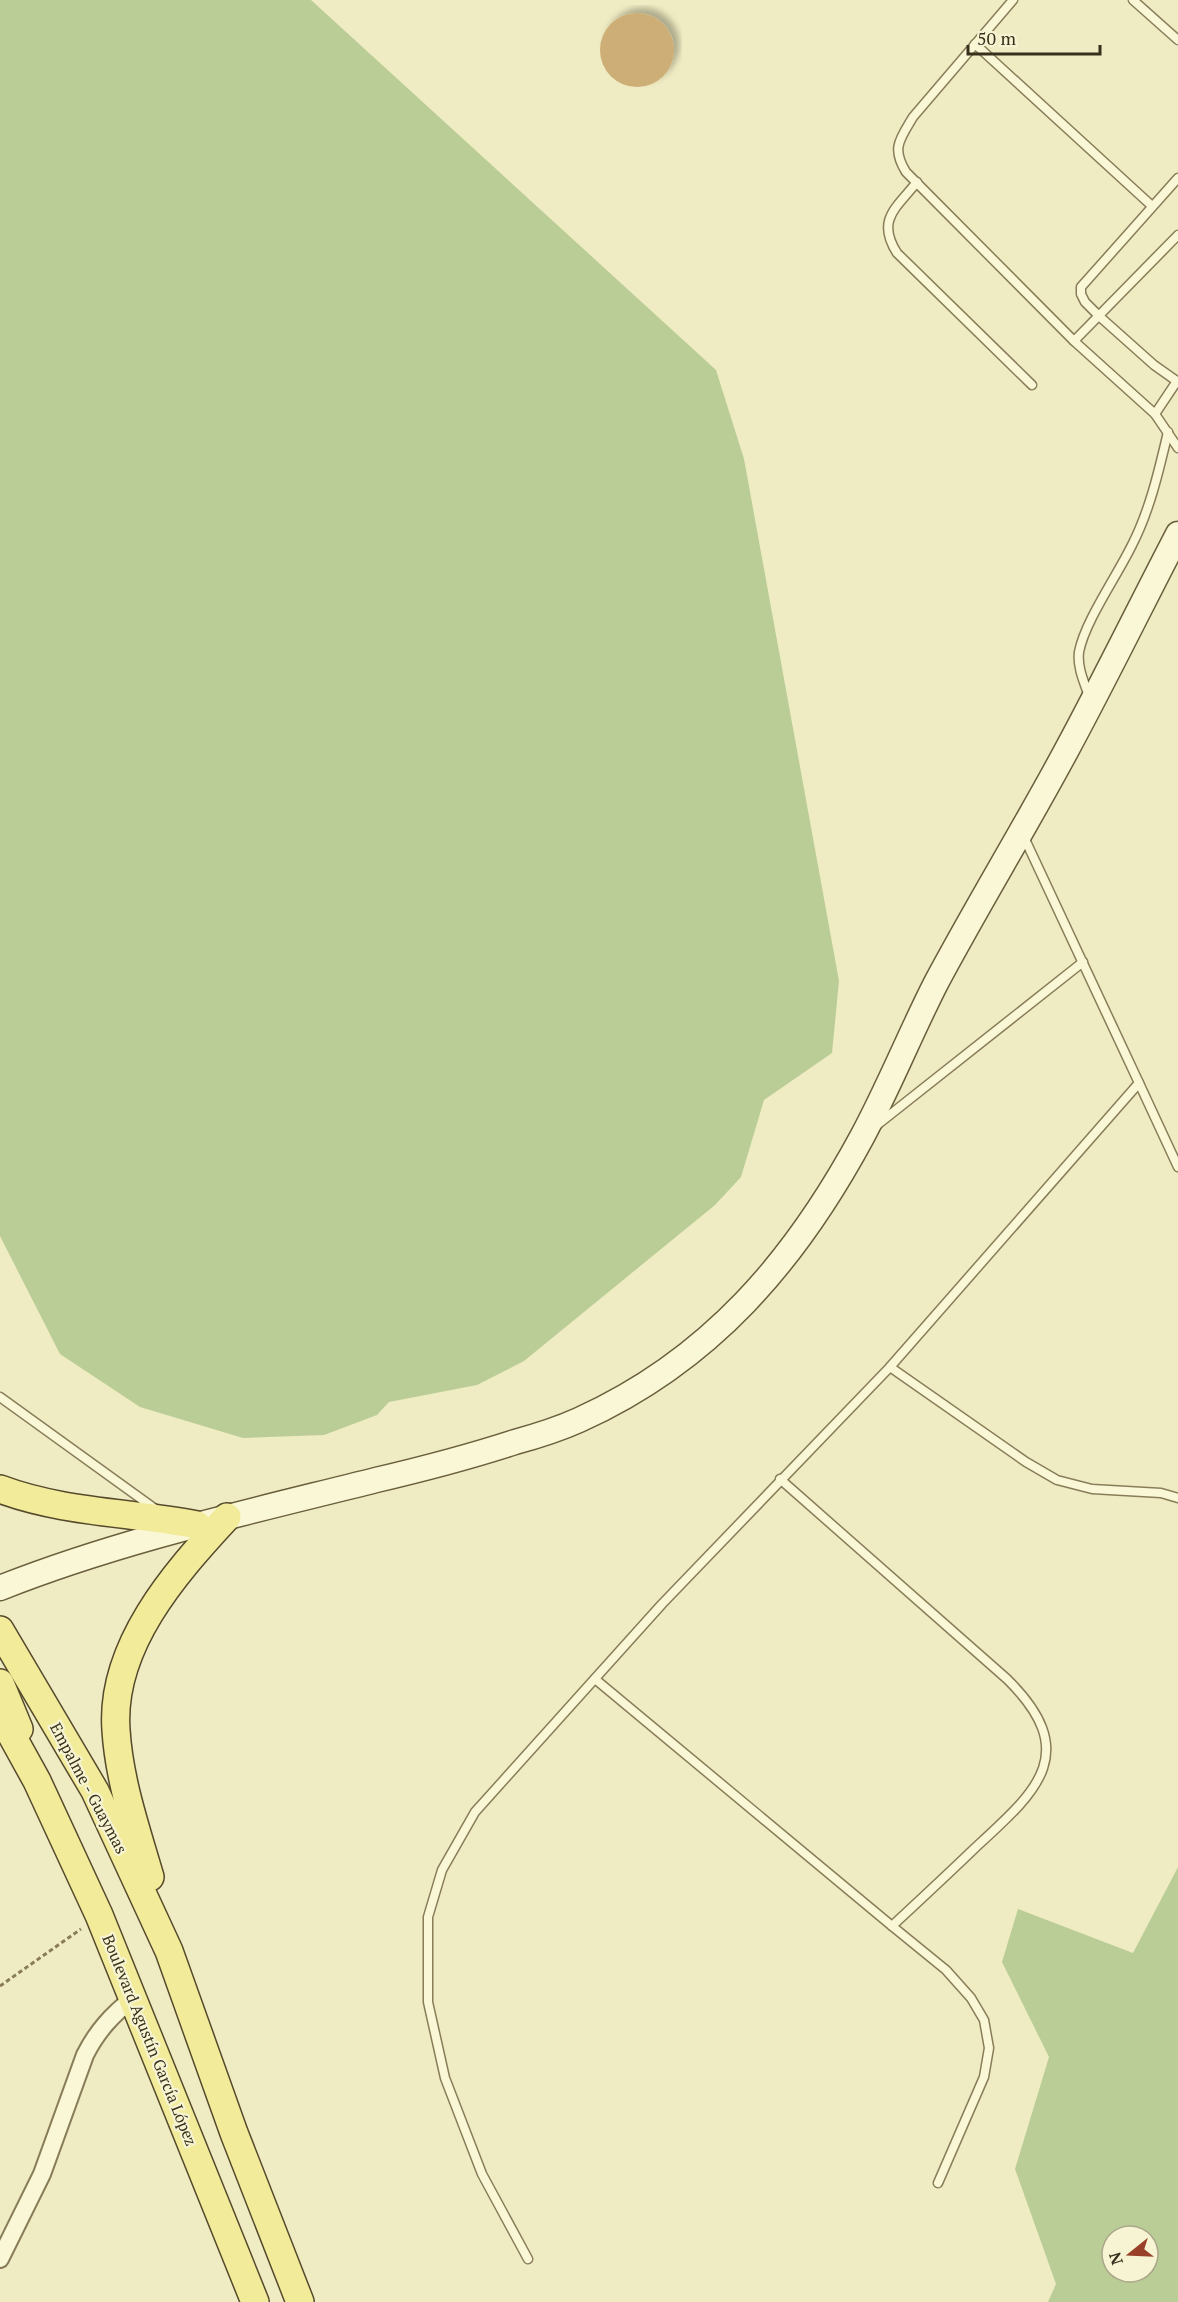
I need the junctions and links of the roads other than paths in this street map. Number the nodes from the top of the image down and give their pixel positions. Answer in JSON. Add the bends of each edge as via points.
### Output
{"nodes":[{"id":1,"x":1013,"y":0,"type":"edge"},
{"id":2,"x":1133,"y":0,"type":"edge"},
{"id":3,"x":1178,"y":39,"type":"edge"},
{"id":4,"x":975,"y":44,"type":"junction"},
{"id":5,"x":1178,"y":178,"type":"edge"},
{"id":6,"x":916,"y":182,"type":"junction"},
{"id":7,"x":1152,"y":206,"type":"junction"},
{"id":8,"x":1178,"y":235,"type":"edge"},
{"id":9,"x":1099,"y":316,"type":"junction"},
{"id":10,"x":1074,"y":341,"type":"junction"},
{"id":11,"x":1177,"y":381,"type":"edge"},
{"id":12,"x":1032,"y":385,"type":"dead end"},
{"id":13,"x":1155,"y":414,"type":"junction"},
{"id":14,"x":1168,"y":432,"type":"junction"},
{"id":15,"x":1178,"y":448,"type":"edge"},
{"id":16,"x":1178,"y":534,"type":"edge"},
{"id":17,"x":1092,"y":702,"type":"junction"},
{"id":18,"x":1022,"y":831,"type":"junction"},
{"id":19,"x":1083,"y":962,"type":"junction"},
{"id":20,"x":1139,"y":1083,"type":"junction"},
{"id":21,"x":862,"y":1136,"type":"junction"},
{"id":22,"x":1178,"y":1167,"type":"edge"},
{"id":23,"x":890,"y":1367,"type":"junction"},
{"id":24,"x":0,"y":1397,"type":"edge"},
{"id":25,"x":780,"y":1479,"type":"junction"},
{"id":26,"x":0,"y":1489,"type":"edge"},
{"id":27,"x":1178,"y":1498,"type":"edge"},
{"id":28,"x":227,"y":1517,"type":"junction"},
{"id":29,"x":170,"y":1520,"type":"junction"},
{"id":30,"x":197,"y":1525,"type":"junction"},
{"id":31,"x":0,"y":1588,"type":"edge"},
{"id":32,"x":0,"y":1630,"type":"edge"},
{"id":33,"x":595,"y":1679,"type":"junction"},
{"id":34,"x":0,"y":1683,"type":"edge"},
{"id":35,"x":0,"y":1714,"type":"edge"},
{"id":36,"x":37,"y":1781,"type":"junction"},
{"id":37,"x":892,"y":1926,"type":"junction"},
{"id":38,"x":169,"y":1951,"type":"junction"},
{"id":39,"x":133,"y":1998,"type":"junction"},
{"id":40,"x":938,"y":2183,"type":"dead end"},
{"id":41,"x":0,"y":2259,"type":"edge"},
{"id":42,"x":528,"y":2259,"type":"dead end"},
{"id":43,"x":255,"y":2302,"type":"edge"},
{"id":44,"x":300,"y":2302,"type":"edge"}],
"edges":[{"from":1,"to":4,"type":"lane"},
{"from":2,"to":3,"type":"lane"},
{"from":4,"to":6,"type":"lane","via":[[913,117],[900,139],[900,162]]},
{"from":4,"to":7,"type":"lane"},
{"from":5,"to":7,"type":"lane"},
{"from":6,"to":10,"type":"lane"},
{"from":6,"to":12,"type":"lane","via":[[894,211],[887,225],[888,238],[897,253]]},
{"from":7,"to":9,"type":"lane","via":[[1081,287],[1085,303]]},
{"from":8,"to":9,"type":"lane"},
{"from":9,"to":10,"type":"lane"},
{"from":9,"to":11,"type":"lane"},
{"from":10,"to":13,"type":"lane"},
{"from":11,"to":13,"type":"lane"},
{"from":13,"to":14,"type":"lane"},
{"from":14,"to":15,"type":"lane"},
{"from":14,"to":17,"type":"lane","via":[[1144,519],[1084,636],[1079,654],[1081,676]]},
{"from":16,"to":17,"type":"main road"},
{"from":17,"to":18,"type":"main road"},
{"from":18,"to":19,"type":"lane"},
{"from":18,"to":21,"type":"main road","via":[[935,985]]},
{"from":19,"to":20,"type":"lane"},
{"from":19,"to":21,"type":"lane"},
{"from":20,"to":22,"type":"lane"},
{"from":20,"to":23,"type":"lane"},
{"from":21,"to":28,"type":"main road","via":[[818,1210],[756,1293],[671,1368],[615,1403],[575,1422],[459,1460]]},
{"from":23,"to":25,"type":"lane"},
{"from":23,"to":27,"type":"lane","via":[[1057,1480],[1092,1489],[1161,1493]]},
{"from":24,"to":29,"type":"lane"},
{"from":25,"to":33,"type":"lane"},
{"from":25,"to":37,"type":"lane","via":[[1019,1691],[1038,1716],[1045,1738],[1045,1761],[1038,1782],[1018,1808]]},
{"from":26,"to":29,"type":"main road","via":[[69,1508]]},
{"from":28,"to":30,"type":"main road"},
{"from":28,"to":38,"type":"main road","via":[[198,1548],[144,1624],[129,1652],[119,1687],[116,1729],[123,1777]]},
{"from":29,"to":30,"type":"main road"},
{"from":30,"to":31,"type":"main road","via":[[47,1569]]},
{"from":32,"to":38,"type":"main road","name":"Empalme - Guaymas","via":[[94,1791]]},
{"from":33,"to":37,"type":"lane"},
{"from":33,"to":42,"type":"lane","via":[[475,1812],[442,1870],[428,1917],[428,2002],[446,2078],[482,2174]]},
{"from":34,"to":36,"type":"main road"},
{"from":35,"to":36,"type":"main road"},
{"from":36,"to":39,"type":"main road","name":"Boulevard Agustín García López"},
{"from":37,"to":40,"type":"lane","via":[[946,1970],[984,2020],[989,2048],[984,2077]]},
{"from":38,"to":44,"type":"main road"},
{"from":39,"to":41,"type":"street","via":[[104,2024],[85,2055],[42,2174]]},
{"from":39,"to":43,"type":"main road","name":"Boulevard Agustín García López"}]}
